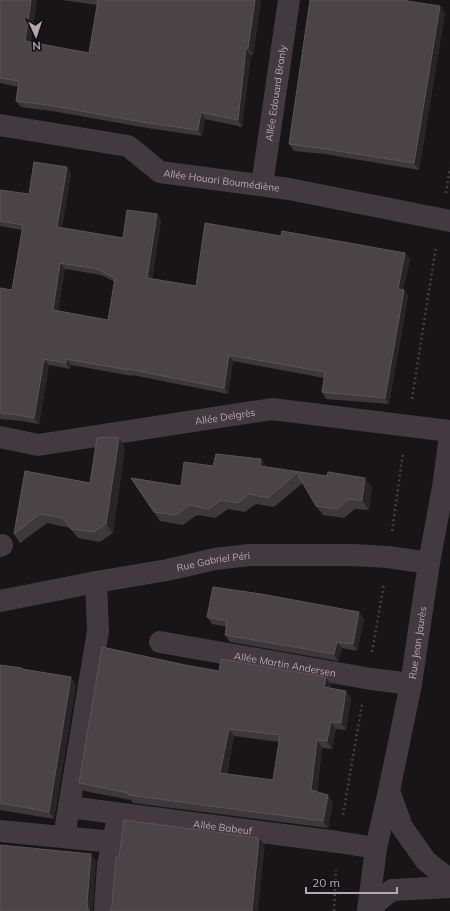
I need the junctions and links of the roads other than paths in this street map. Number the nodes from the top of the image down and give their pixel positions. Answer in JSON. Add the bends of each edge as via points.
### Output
{"nodes":[{"id":1,"x":289,"y":0,"type":"edge"},
{"id":2,"x":0,"y":125,"type":"edge"},
{"id":3,"x":262,"y":185,"type":"junction"},
{"id":4,"x":450,"y":221,"type":"edge"},
{"id":5,"x":450,"y":431,"type":"edge"},
{"id":6,"x":450,"y":436,"type":"edge"},
{"id":7,"x":0,"y":437,"type":"edge"},
{"id":8,"x":446,"y":487,"type":"edge"},
{"id":9,"x":429,"y":563,"type":"junction"},
{"id":10,"x":96,"y":582,"type":"junction"},
{"id":11,"x":0,"y":601,"type":"edge"},
{"id":12,"x":160,"y":642,"type":"dead end"},
{"id":13,"x":411,"y":684,"type":"junction"},
{"id":14,"x":389,"y":792,"type":"junction"},
{"id":15,"x":69,"y":807,"type":"junction"},
{"id":16,"x":118,"y":814,"type":"junction"},
{"id":17,"x":0,"y":831,"type":"edge"},
{"id":18,"x":64,"y":837,"type":"junction"},
{"id":19,"x":113,"y":842,"type":"junction"},
{"id":20,"x":376,"y":848,"type":"junction"},
{"id":21,"x":450,"y":880,"type":"edge"},
{"id":22,"x":450,"y":887,"type":"edge"},
{"id":23,"x":368,"y":910,"type":"edge"},
{"id":24,"x":105,"y":911,"type":"edge"}],
"edges":[{"from":1,"to":3,"type":"street","name":"Allée Edouard Branly"},
{"from":2,"to":3,"type":"street","name":"Allée Houari Boumédiène","via":[[128,146],[160,172]]},
{"from":3,"to":4,"type":"street","name":"Allée Houari Boumédiène"},
{"from":5,"to":7,"type":"street","name":"Allée Delgrès","via":[[272,409],[38,444]]},
{"from":6,"to":8,"type":"street","name":"Rue Jean Jaurès"},
{"from":8,"to":9,"type":"street","name":"Rue Jean Jaurès"},
{"from":9,"to":10,"type":"street","name":"Rue Gabriel Péri","via":[[388,557],[249,555]]},
{"from":9,"to":13,"type":"street","name":"Rue Jean Jaurès"},
{"from":10,"to":11,"type":"street","name":"Rue Gabriel Péri"},
{"from":10,"to":15,"type":"street","via":[[98,631]]},
{"from":12,"to":13,"type":"street","name":"Allée Martin Andersen"},
{"from":13,"to":14,"type":"street","name":"Rue Jean Jaurès"},
{"from":14,"to":20,"type":"street","name":"Rue Jean Jaurès"},
{"from":14,"to":21,"type":"street","via":[[402,827],[426,861]]},
{"from":15,"to":16,"type":"street","name":"Allée Babeuf"},
{"from":15,"to":18,"type":"street"},
{"from":16,"to":19,"type":"street"},
{"from":16,"to":20,"type":"street","name":"Allée Babeuf"},
{"from":17,"to":18,"type":"street"},
{"from":18,"to":19,"type":"street"},
{"from":19,"to":24,"type":"street","via":[[108,865]]},
{"from":20,"to":23,"type":"street","name":"Rue Jean Jaurès"},
{"from":22,"to":23,"type":"street","via":[[392,890]]}]}
